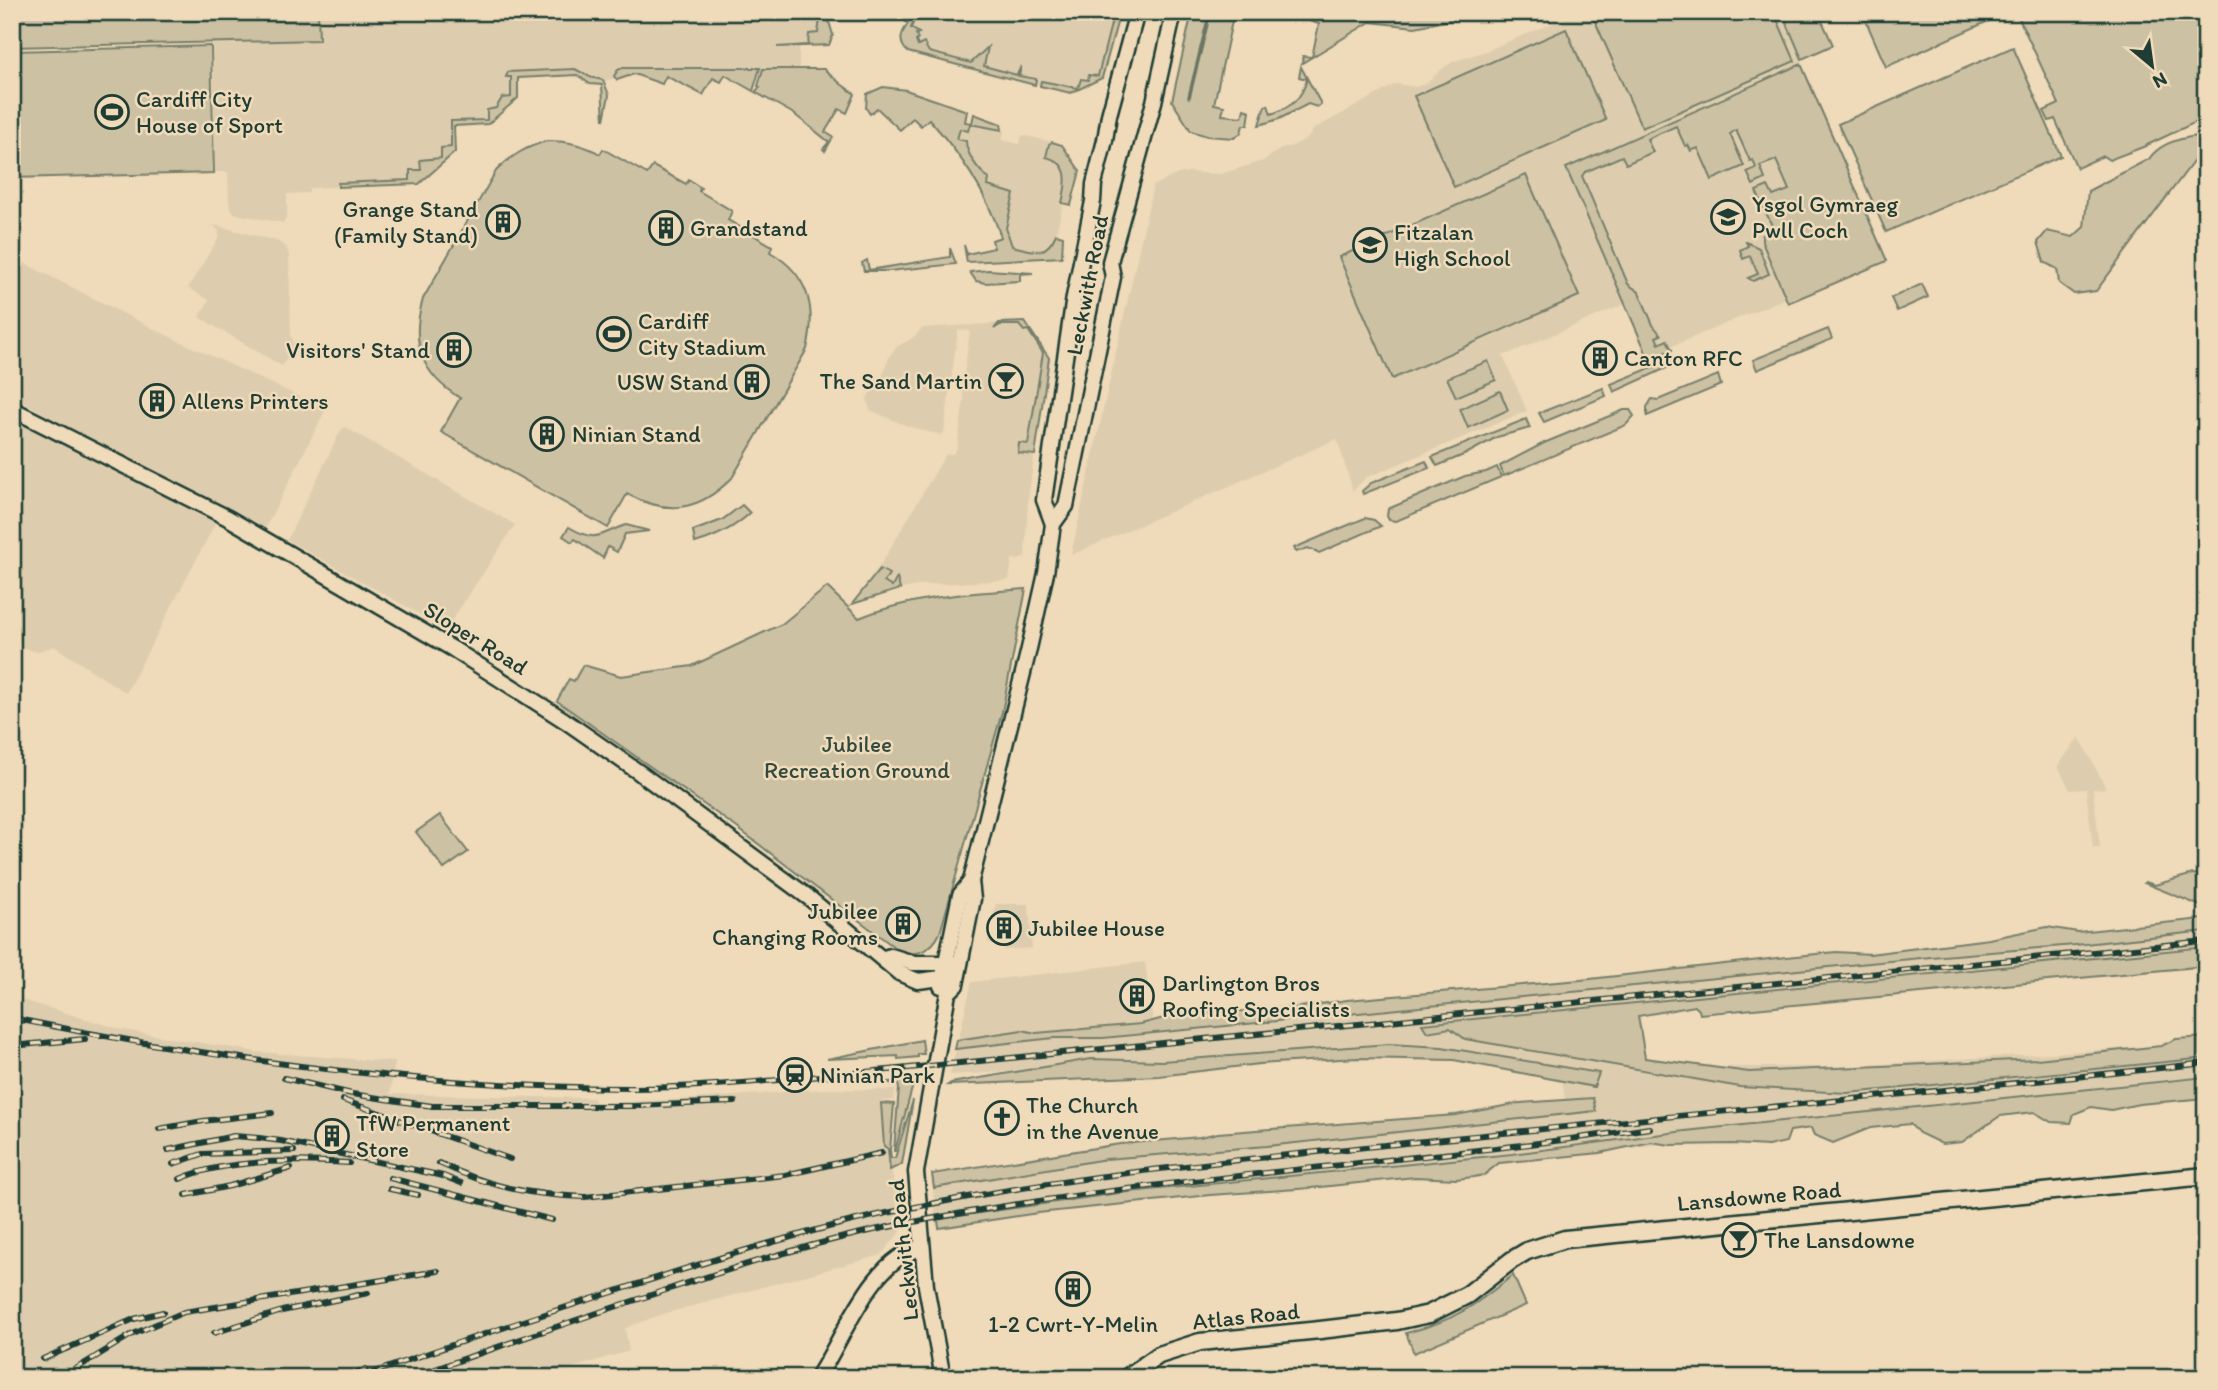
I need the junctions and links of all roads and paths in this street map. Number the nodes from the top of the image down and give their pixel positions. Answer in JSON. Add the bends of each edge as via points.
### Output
{"nodes":[{"id":1,"x":1137,"y":12,"type":"edge"},
{"id":2,"x":1174,"y":12,"type":"edge"},
{"id":3,"x":12,"y":409,"type":"edge"},
{"id":4,"x":1053,"y":524,"type":"junction"},
{"id":5,"x":971,"y":881,"type":"junction"},
{"id":6,"x":884,"y":958,"type":"junction"},
{"id":7,"x":945,"y":963,"type":"junction"},
{"id":8,"x":959,"y":969,"type":"junction"},
{"id":9,"x":942,"y":978,"type":"junction"},
{"id":10,"x":948,"y":993,"type":"junction"},
{"id":11,"x":2206,"y":1175,"type":"edge"},
{"id":12,"x":922,"y":1248,"type":"junction"},
{"id":13,"x":1337,"y":1328,"type":"joint"},
{"id":14,"x":817,"y":1378,"type":"edge"},
{"id":15,"x":943,"y":1378,"type":"edge"},
{"id":16,"x":1126,"y":1378,"type":"edge"}],
"edges":[{"from":1,"to":4,"type":"main road","name":"Leckwith Road","via":[[1109,115],[1074,297],[1044,500]]},
{"from":2,"to":4,"type":"main road","name":"Leckwith Road","via":[[1110,262],[1113,277],[1066,506]]},
{"from":3,"to":6,"type":"main road","name":"Sloper Road","via":[[228,518],[453,649],[640,773]]},
{"from":4,"to":5,"type":"main road","name":"Leckwith Road","via":[[1030,645]]},
{"from":5,"to":7,"type":"main road","name":"Leckwith Road","via":[[960,895]]},
{"from":5,"to":8,"type":"main road","name":"Leckwith Road","via":[[973,899]]},
{"from":6,"to":7,"type":"main road"},
{"from":6,"to":9,"type":"main road","name":"Sloper Road","via":[[899,973],[918,981]]},
{"from":7,"to":8,"type":"main road"},
{"from":7,"to":9,"type":"main road","name":"Leckwith Road"},
{"from":8,"to":9,"type":"main road","name":"Sloper Road"},
{"from":8,"to":10,"type":"main road","name":"Leckwith Road","via":[[956,985]]},
{"from":9,"to":10,"type":"main road","name":"Leckwith Road","via":[[942,989]]},
{"from":10,"to":12,"type":"main road","name":"Leckwith Road","via":[[916,1172]]},
{"from":11,"to":13,"type":"main road","name":"Lansdowne Road","via":[[1565,1239],[1520,1255],[1440,1310]]},
{"from":12,"to":14,"type":"main road","via":[[901,1256],[878,1277]]},
{"from":12,"to":15,"type":"main road","name":"Leckwith Road"},
{"from":13,"to":16,"type":"main road","name":"Atlas Road","via":[[1192,1344],[1159,1355]]}]}
